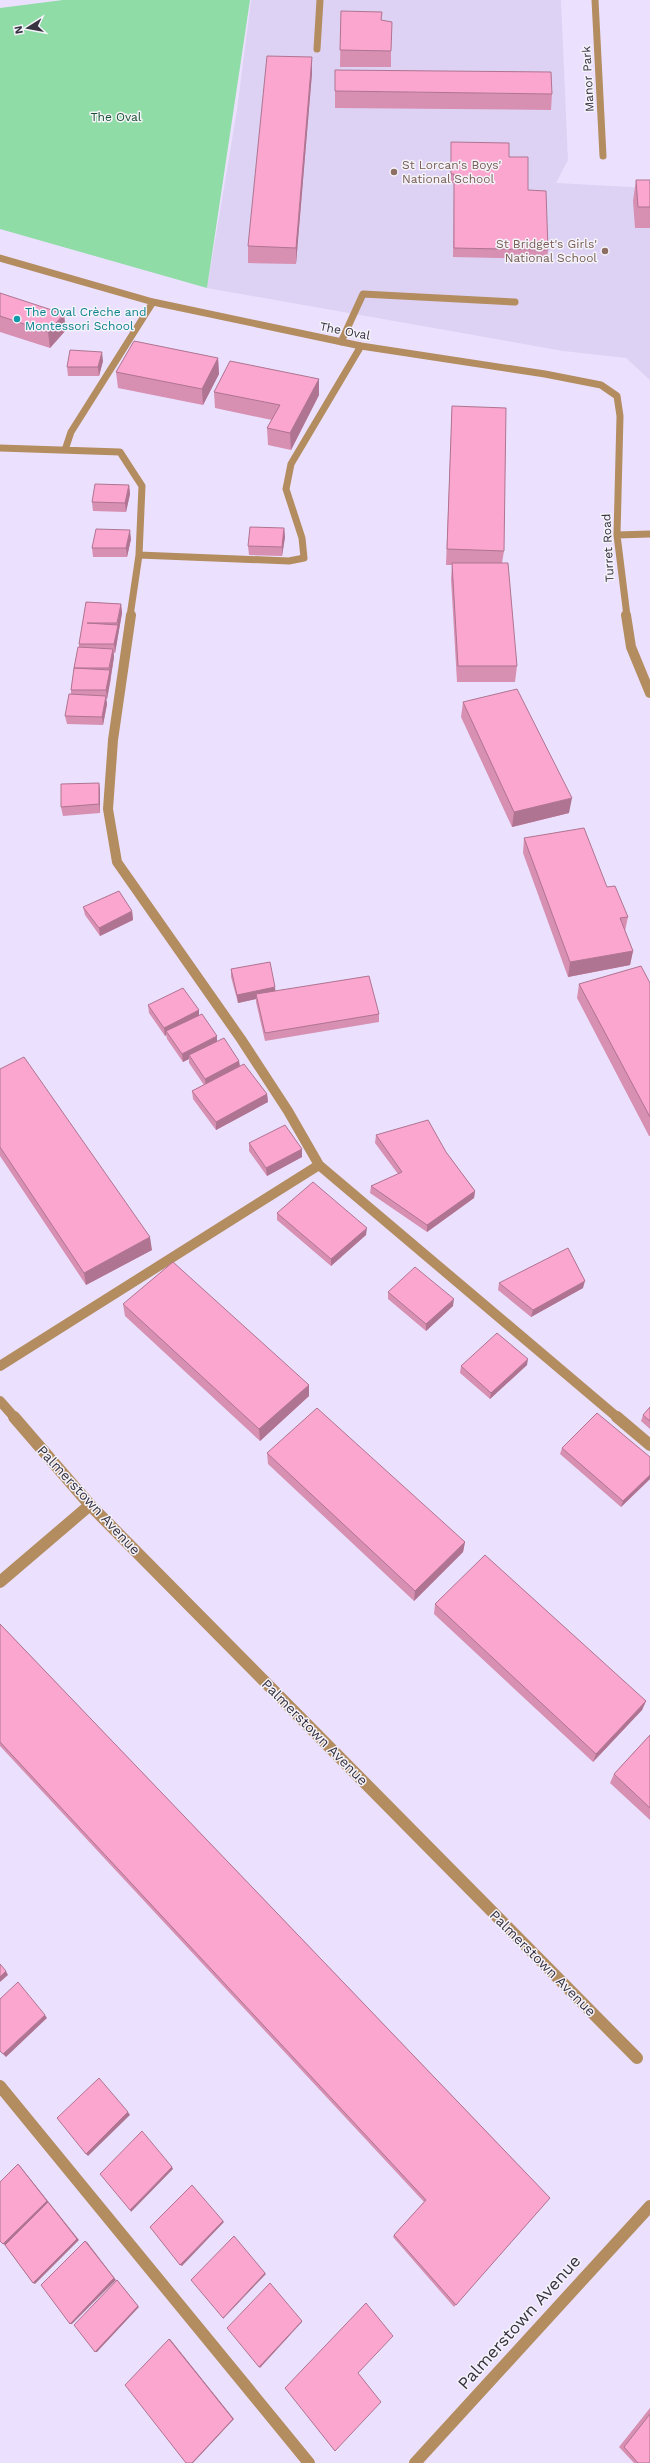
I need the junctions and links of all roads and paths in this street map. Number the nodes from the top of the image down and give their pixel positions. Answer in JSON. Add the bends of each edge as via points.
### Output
{"nodes":[{"id":1,"x":320,"y":0,"type":"edge"},
{"id":2,"x":595,"y":0,"type":"edge"},
{"id":3,"x":317,"y":50,"type":"dead end"},
{"id":4,"x":603,"y":156,"type":"dead end"},
{"id":5,"x":0,"y":258,"type":"edge"},
{"id":6,"x":154,"y":302,"type":"junction"},
{"id":7,"x":515,"y":302,"type":"dead end"},
{"id":8,"x":341,"y":342,"type":"junction"},
{"id":9,"x":362,"y":346,"type":"junction"},
{"id":10,"x":617,"y":396,"type":"joint"},
{"id":11,"x":0,"y":448,"type":"edge"},
{"id":12,"x":65,"y":450,"type":"junction"},
{"id":13,"x":650,"y":534,"type":"edge"},
{"id":14,"x":617,"y":535,"type":"junction"},
{"id":15,"x":139,"y":555,"type":"junction"},
{"id":16,"x":650,"y":693,"type":"edge"},
{"id":17,"x":319,"y":1165,"type":"junction"},
{"id":18,"x":0,"y":1366,"type":"edge"},
{"id":19,"x":0,"y":1401,"type":"edge"},
{"id":20,"x":650,"y":1445,"type":"edge"},
{"id":21,"x":90,"y":1505,"type":"junction"},
{"id":22,"x":0,"y":1582,"type":"edge"},
{"id":23,"x":637,"y":2058,"type":"dead end"},
{"id":24,"x":0,"y":2086,"type":"edge"},
{"id":25,"x":650,"y":2206,"type":"edge"},
{"id":26,"x":309,"y":2463,"type":"edge"},
{"id":27,"x":415,"y":2463,"type":"edge"}],
"edges":[{"from":1,"to":3,"type":"street"},
{"from":2,"to":4,"type":"street","name":"Manor Park"},
{"from":5,"to":6,"type":"street","name":"The Oval"},
{"from":6,"to":8,"type":"street","name":"The Oval"},
{"from":6,"to":12,"type":"street","via":[[71,432]]},
{"from":7,"to":8,"type":"street","via":[[364,294]]},
{"from":8,"to":9,"type":"street","name":"The Oval"},
{"from":9,"to":10,"type":"street","name":"The Oval","via":[[545,374],[601,385]]},
{"from":9,"to":15,"type":"street","via":[[292,464],[286,489],[302,538],[304,558],[289,562]]},
{"from":10,"to":14,"type":"street","name":"Turret Road","via":[[620,416]]},
{"from":11,"to":12,"type":"street"},
{"from":12,"to":15,"type":"street","via":[[120,452],[142,486]]},
{"from":13,"to":14,"type":"street"},
{"from":14,"to":16,"type":"street","name":"Turret Road","via":[[631,647]]},
{"from":15,"to":17,"type":"street","via":[[113,740],[108,809],[118,862],[241,1039],[288,1111]]},
{"from":17,"to":18,"type":"street"},
{"from":17,"to":20,"type":"street"},
{"from":19,"to":21,"type":"street","name":"Palmerstown Avenue"},
{"from":21,"to":22,"type":"street"},
{"from":21,"to":23,"type":"street","name":"Palmerstown Avenue"},
{"from":24,"to":26,"type":"street"},
{"from":25,"to":27,"type":"street","name":"Palmerstown Avenue"}]}
